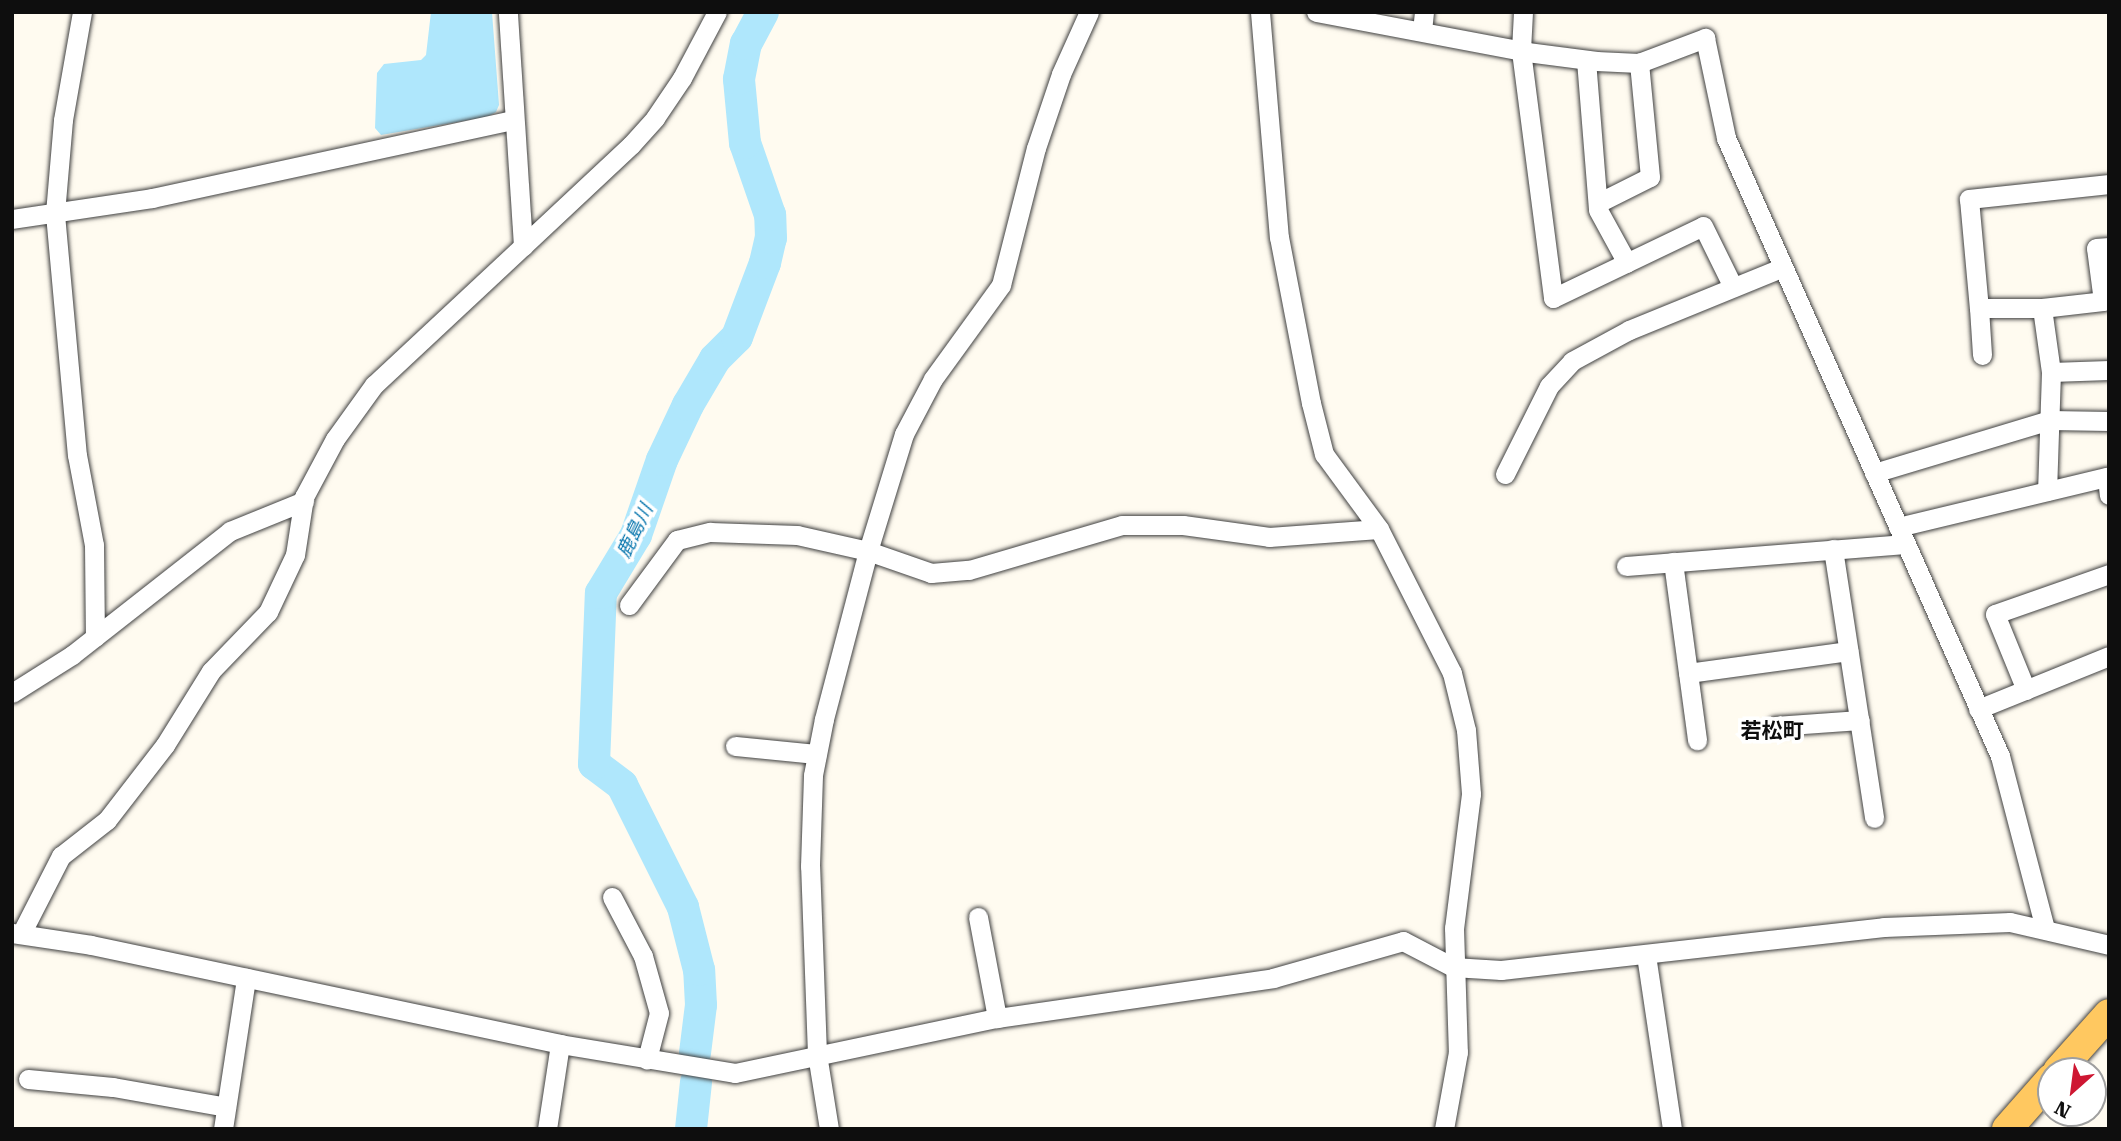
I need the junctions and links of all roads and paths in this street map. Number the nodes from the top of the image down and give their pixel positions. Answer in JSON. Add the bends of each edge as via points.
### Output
{"nodes":[{"id":1,"x":82,"y":12,"type":"edge"},
{"id":2,"x":508,"y":12,"type":"edge"},
{"id":3,"x":717,"y":12,"type":"edge"},
{"id":4,"x":1089,"y":12,"type":"edge"},
{"id":5,"x":1260,"y":12,"type":"edge"},
{"id":6,"x":1316,"y":12,"type":"edge"},
{"id":7,"x":1523,"y":12,"type":"edge"},
{"id":8,"x":1423,"y":22,"type":"edge"},
{"id":9,"x":1521,"y":51,"type":"junction"},
{"id":10,"x":1586,"y":60,"type":"junction"},
{"id":11,"x":1639,"y":63,"type":"junction"},
{"id":12,"x":514,"y":120,"type":"junction"},
{"id":13,"x":2109,"y":184,"type":"edge"},
{"id":14,"x":1598,"y":203,"type":"junction"},
{"id":15,"x":55,"y":214,"type":"junction"},
{"id":16,"x":12,"y":219,"type":"edge"},
{"id":17,"x":523,"y":246,"type":"junction"},
{"id":18,"x":2109,"y":247,"type":"edge"},
{"id":19,"x":1627,"y":263,"type":"junction"},
{"id":20,"x":1783,"y":267,"type":"junction"},
{"id":21,"x":1732,"y":287,"type":"junction"},
{"id":22,"x":1979,"y":308,"type":"junction"},
{"id":23,"x":2042,"y":308,"type":"junction"},
{"id":24,"x":1982,"y":355,"type":"dead end"},
{"id":25,"x":2109,"y":370,"type":"edge"},
{"id":26,"x":2051,"y":372,"type":"junction"},
{"id":27,"x":2050,"y":420,"type":"junction"},
{"id":28,"x":2109,"y":421,"type":"edge"},
{"id":29,"x":1874,"y":472,"type":"junction"},
{"id":30,"x":1505,"y":474,"type":"dead end"},
{"id":31,"x":2047,"y":491,"type":"junction"},
{"id":32,"x":2109,"y":495,"type":"edge"},
{"id":33,"x":304,"y":501,"type":"junction"},
{"id":34,"x":1379,"y":529,"type":"junction"},
{"id":35,"x":1902,"y":535,"type":"junction"},
{"id":36,"x":1833,"y":550,"type":"junction"},
{"id":37,"x":868,"y":551,"type":"junction"},
{"id":38,"x":1673,"y":562,"type":"junction"},
{"id":39,"x":1626,"y":566,"type":"dead end"},
{"id":40,"x":2109,"y":574,"type":"edge"},
{"id":41,"x":629,"y":605,"type":"dead end"},
{"id":42,"x":95,"y":637,"type":"junction"},
{"id":43,"x":1849,"y":652,"type":"junction"},
{"id":44,"x":2109,"y":656,"type":"edge"},
{"id":45,"x":1688,"y":673,"type":"junction"},
{"id":46,"x":2025,"y":690,"type":"junction"},
{"id":47,"x":12,"y":693,"type":"edge"},
{"id":48,"x":1978,"y":709,"type":"junction"},
{"id":49,"x":1860,"y":720,"type":"junction"},
{"id":50,"x":1775,"y":726,"type":"dead end"},
{"id":51,"x":1697,"y":740,"type":"dead end"},
{"id":52,"x":735,"y":746,"type":"dead end"},
{"id":53,"x":817,"y":754,"type":"junction"},
{"id":54,"x":1874,"y":818,"type":"dead end"},
{"id":55,"x":612,"y":897,"type":"dead end"},
{"id":56,"x":978,"y":917,"type":"dead end"},
{"id":57,"x":2045,"y":929,"type":"junction"},
{"id":58,"x":16,"y":933,"type":"edge"},
{"id":59,"x":2109,"y":945,"type":"edge"},
{"id":60,"x":1646,"y":955,"type":"junction"},
{"id":61,"x":1453,"y":967,"type":"junction"},
{"id":62,"x":246,"y":978,"type":"junction"},
{"id":63,"x":2109,"y":1014,"type":"edge"},
{"id":64,"x":997,"y":1018,"type":"junction"},
{"id":65,"x":560,"y":1044,"type":"junction"},
{"id":66,"x":817,"y":1054,"type":"junction"},
{"id":67,"x":2071,"y":1057,"type":"edge"},
{"id":68,"x":647,"y":1059,"type":"junction"},
{"id":69,"x":28,"y":1079,"type":"dead end"},
{"id":70,"x":2037,"y":1095,"type":"edge"},
{"id":71,"x":226,"y":1107,"type":"junction"},
{"id":72,"x":223,"y":1129,"type":"edge"},
{"id":73,"x":547,"y":1129,"type":"edge"},
{"id":74,"x":829,"y":1129,"type":"edge"},
{"id":75,"x":1444,"y":1129,"type":"edge"},
{"id":76,"x":1672,"y":1129,"type":"edge"},
{"id":77,"x":2007,"y":1129,"type":"edge"}],
"edges":[{"from":1,"to":15,"type":"street","via":[[63,120]]},
{"from":2,"to":12,"type":"street"},
{"from":3,"to":17,"type":"street","via":[[655,118]]},
{"from":4,"to":37,"type":"street","via":[[1061,74],[1036,148],[1001,285],[933,379],[904,434]]},
{"from":5,"to":34,"type":"street","via":[[1279,237],[1311,402],[1324,454]]},
{"from":6,"to":8,"type":"street"},
{"from":7,"to":9,"type":"street"},
{"from":8,"to":9,"type":"street"},
{"from":9,"to":10,"type":"street"},
{"from":9,"to":19,"type":"street","via":[[1553,298]]},
{"from":10,"to":11,"type":"street"},
{"from":10,"to":14,"type":"street"},
{"from":11,"to":14,"type":"street","via":[[1650,177]]},
{"from":11,"to":20,"type":"street","via":[[1705,38],[1726,138]]},
{"from":12,"to":15,"type":"street","via":[[152,198]]},
{"from":12,"to":17,"type":"street"},
{"from":13,"to":22,"type":"street","via":[[1969,199]]},
{"from":14,"to":19,"type":"street"},
{"from":15,"to":16,"type":"street"},
{"from":15,"to":42,"type":"street","via":[[77,455],[94,545]]},
{"from":17,"to":33,"type":"street","via":[[374,385],[335,439]]},
{"from":18,"to":23,"type":"street","via":[[2096,248],[2103,300]]},
{"from":19,"to":21,"type":"street","via":[[1703,226]]},
{"from":20,"to":21,"type":"street"},
{"from":20,"to":29,"type":"street"},
{"from":21,"to":30,"type":"street","via":[[1629,330],[1572,361],[1549,386]]},
{"from":22,"to":23,"type":"street"},
{"from":22,"to":24,"type":"street"},
{"from":23,"to":26,"type":"street"},
{"from":25,"to":26,"type":"street"},
{"from":26,"to":27,"type":"street"},
{"from":27,"to":28,"type":"street"},
{"from":27,"to":29,"type":"street"},
{"from":27,"to":31,"type":"street"},
{"from":29,"to":35,"type":"street"},
{"from":31,"to":32,"type":"street","via":[[2107,477]]},
{"from":31,"to":35,"type":"street"},
{"from":33,"to":42,"type":"street","via":[[230,531]]},
{"from":33,"to":58,"type":"street","via":[[295,555],[268,612],[211,671],[165,745],[107,820],[61,856]]},
{"from":34,"to":37,"type":"street","via":[[1269,537],[1183,525],[1122,525],[969,570],[931,573]]},
{"from":34,"to":61,"type":"street","via":[[1452,673],[1466,730],[1471,794]]},
{"from":35,"to":36,"type":"street"},
{"from":35,"to":48,"type":"street"},
{"from":36,"to":38,"type":"street"},
{"from":36,"to":43,"type":"street"},
{"from":37,"to":41,"type":"street","via":[[797,535],[710,532],[677,540]]},
{"from":37,"to":53,"type":"street"},
{"from":38,"to":39,"type":"street"},
{"from":38,"to":45,"type":"street"},
{"from":40,"to":46,"type":"street","via":[[1995,614]]},
{"from":42,"to":47,"type":"street"},
{"from":43,"to":45,"type":"street"},
{"from":43,"to":49,"type":"street"},
{"from":44,"to":46,"type":"street"},
{"from":45,"to":51,"type":"street"},
{"from":46,"to":48,"type":"street"},
{"from":48,"to":57,"type":"street","via":[[2000,756]]},
{"from":49,"to":50,"type":"street"},
{"from":49,"to":54,"type":"street"},
{"from":52,"to":53,"type":"street"},
{"from":53,"to":66,"type":"street","via":[[810,866]]},
{"from":55,"to":68,"type":"street","via":[[643,956],[659,1013]]},
{"from":56,"to":64,"type":"street"},
{"from":57,"to":59,"type":"street"},
{"from":57,"to":60,"type":"street","via":[[2010,922],[1884,928]]},
{"from":58,"to":62,"type":"street"},
{"from":60,"to":61,"type":"street","via":[[1501,970]]},
{"from":60,"to":76,"type":"street"},
{"from":61,"to":64,"type":"street","via":[[1403,941],[1273,978]]},
{"from":61,"to":75,"type":"street","via":[[1458,1052]]},
{"from":62,"to":65,"type":"street"},
{"from":62,"to":71,"type":"street"},
{"from":63,"to":67,"type":"main road"},
{"from":64,"to":66,"type":"street"},
{"from":65,"to":68,"type":"street"},
{"from":65,"to":73,"type":"street"},
{"from":66,"to":68,"type":"street","via":[[734,1073]]},
{"from":66,"to":74,"type":"street"},
{"from":69,"to":71,"type":"street","via":[[113,1087]]},
{"from":70,"to":77,"type":"main road"},
{"from":71,"to":72,"type":"street"}]}
